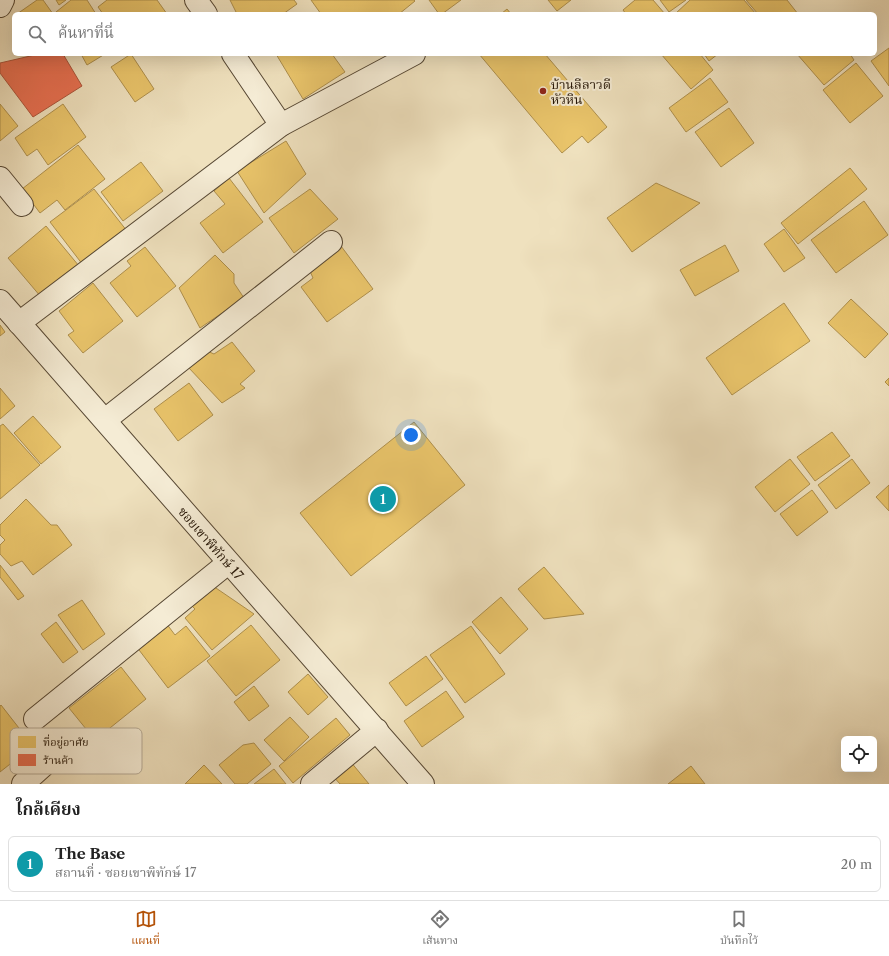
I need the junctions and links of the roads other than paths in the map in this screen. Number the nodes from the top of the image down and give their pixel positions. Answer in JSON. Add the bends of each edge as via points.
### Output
{"nodes":[{"id":1,"x":3,"y":0,"type":"edge"},
{"id":2,"x":196,"y":0,"type":"edge"},
{"id":3,"x":0,"y":6,"type":"edge"},
{"id":4,"x":205,"y":12,"type":"edge"},
{"id":5,"x":234,"y":56,"type":"edge"},
{"id":6,"x":410,"y":56,"type":"edge"},
{"id":7,"x":281,"y":125,"type":"junction"},
{"id":8,"x":0,"y":178,"type":"edge"},
{"id":9,"x":22,"y":205,"type":"dead end"},
{"id":10,"x":331,"y":242,"type":"dead end"},
{"id":11,"x":0,"y":301,"type":"edge"},
{"id":12,"x":19,"y":323,"type":"junction"},
{"id":13,"x":105,"y":420,"type":"junction"},
{"id":14,"x":228,"y":563,"type":"junction"},
{"id":15,"x":34,"y":719,"type":"dead end"},
{"id":16,"x":377,"y":730,"type":"junction"},
{"id":17,"x":34,"y":774,"type":"edge"},
{"id":18,"x":23,"y":784,"type":"edge"},
{"id":19,"x":312,"y":784,"type":"edge"},
{"id":20,"x":424,"y":784,"type":"edge"}],
"edges":[{"from":1,"to":3,"type":"street"},
{"from":2,"to":4,"type":"street"},
{"from":5,"to":7,"type":"street"},
{"from":6,"to":7,"type":"street"},
{"from":7,"to":12,"type":"street"},
{"from":8,"to":9,"type":"street"},
{"from":10,"to":13,"type":"street"},
{"from":11,"to":12,"type":"street","name":"ซอยเขาพิทักษ์ 17"},
{"from":12,"to":13,"type":"street","name":"ซอยเขาพิทักษ์ 17"},
{"from":13,"to":14,"type":"street","name":"ซอยเขาพิทักษ์ 17"},
{"from":14,"to":15,"type":"street"},
{"from":14,"to":16,"type":"street","name":"ซอยเขาพิทักษ์ 17"},
{"from":16,"to":19,"type":"street"},
{"from":16,"to":20,"type":"street","name":"ซอยเขาพิทักษ์ 17"},
{"from":17,"to":18,"type":"street"}]}
